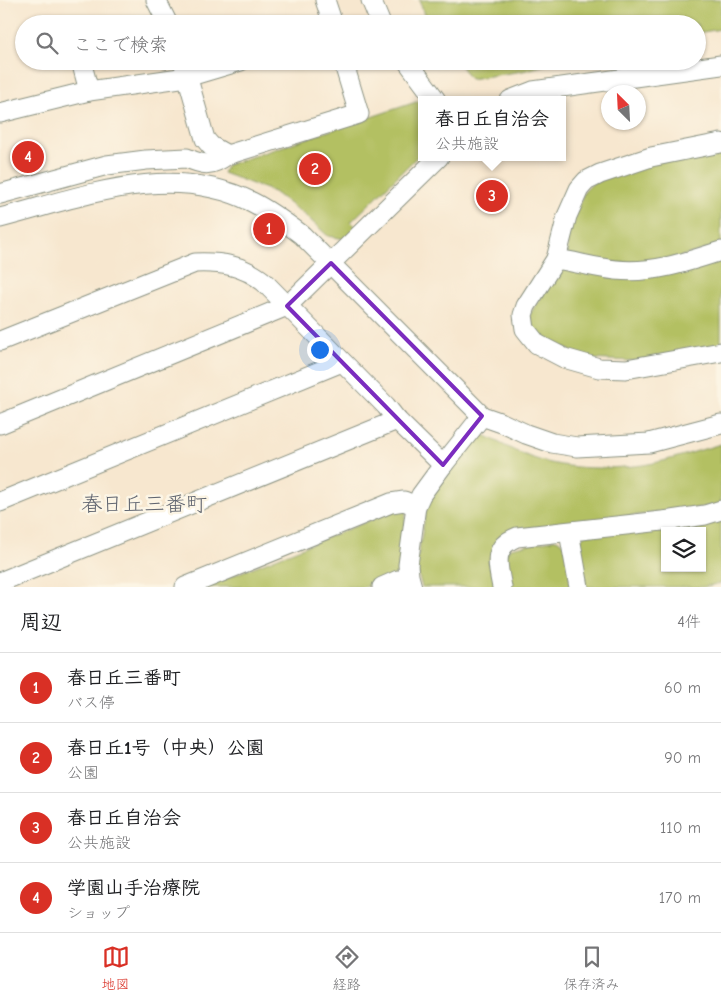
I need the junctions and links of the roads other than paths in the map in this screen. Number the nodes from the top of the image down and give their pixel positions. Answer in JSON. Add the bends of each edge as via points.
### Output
{"nodes":[{"id":1,"x":325,"y":0,"type":"edge"},
{"id":2,"x":371,"y":0,"type":"edge"},
{"id":3,"x":162,"y":1,"type":"edge"},
{"id":4,"x":166,"y":15,"type":"edge"},
{"id":5,"x":329,"y":15,"type":"edge"},
{"id":6,"x":377,"y":15,"type":"edge"},
{"id":7,"x":721,"y":65,"type":"edge"},
{"id":8,"x":706,"y":67,"type":"edge"},
{"id":9,"x":83,"y":70,"type":"edge"},
{"id":10,"x":181,"y":70,"type":"edge"},
{"id":11,"x":185,"y":70,"type":"edge"},
{"id":12,"x":347,"y":70,"type":"edge"},
{"id":13,"x":414,"y":70,"type":"edge"},
{"id":14,"x":685,"y":70,"type":"edge"},
{"id":15,"x":89,"y":91,"type":"junction"},
{"id":16,"x":433,"y":96,"type":"edge"},
{"id":17,"x":520,"y":96,"type":"edge"},
{"id":18,"x":0,"y":113,"type":"edge"},
{"id":19,"x":205,"y":139,"type":"junction"},
{"id":20,"x":721,"y":143,"type":"edge"},
{"id":21,"x":227,"y":156,"type":"junction"},
{"id":22,"x":187,"y":158,"type":"junction"},
{"id":23,"x":435,"y":161,"type":"edge"},
{"id":24,"x":0,"y":194,"type":"edge"},
{"id":25,"x":0,"y":218,"type":"edge"},
{"id":26,"x":721,"y":251,"type":"edge"},
{"id":27,"x":556,"y":259,"type":"junction"},
{"id":28,"x":331,"y":263,"type":"junction"},
{"id":29,"x":287,"y":306,"type":"junction"},
{"id":30,"x":0,"y":341,"type":"edge"},
{"id":31,"x":721,"y":352,"type":"edge"},
{"id":32,"x":342,"y":362,"type":"junction"},
{"id":33,"x":482,"y":416,"type":"junction"},
{"id":34,"x":397,"y":420,"type":"junction"},
{"id":35,"x":0,"y":424,"type":"edge"},
{"id":36,"x":721,"y":424,"type":"edge"},
{"id":37,"x":443,"y":465,"type":"junction"},
{"id":38,"x":0,"y":502,"type":"edge"},
{"id":39,"x":416,"y":506,"type":"junction"},
{"id":40,"x":721,"y":510,"type":"edge"},
{"id":41,"x":568,"y":532,"type":"junction"},
{"id":42,"x":0,"y":582,"type":"edge"},
{"id":43,"x":397,"y":585,"type":"edge"},
{"id":44,"x":185,"y":587,"type":"edge"},
{"id":45,"x":502,"y":587,"type":"edge"},
{"id":46,"x":579,"y":587,"type":"edge"}],
"edges":[{"from":1,"to":5,"type":"street"},
{"from":2,"to":6,"type":"street"},
{"from":3,"to":4,"type":"street"},
{"from":7,"to":8,"type":"street"},
{"from":9,"to":15,"type":"street"},
{"from":10,"to":15,"type":"street"},
{"from":11,"to":19,"type":"street"},
{"from":12,"to":21,"type":"street","via":[[359,114]]},
{"from":13,"to":16,"type":"street"},
{"from":14,"to":17,"type":"street","via":[[533,91]]},
{"from":15,"to":18,"type":"street"},
{"from":19,"to":21,"type":"street"},
{"from":19,"to":22,"type":"street","via":[[198,152]]},
{"from":20,"to":27,"type":"street","via":[[651,157],[586,181],[567,216]]},
{"from":21,"to":22,"type":"street","via":[[208,164]]},
{"from":22,"to":24,"type":"street","via":[[108,165]]},
{"from":23,"to":28,"type":"street"},
{"from":25,"to":28,"type":"street","via":[[128,186],[188,183],[220,189],[252,202],[302,235]]},
{"from":26,"to":27,"type":"street","via":[[684,263],[644,270],[617,270]]},
{"from":27,"to":31,"type":"street","via":[[523,315],[528,334],[545,349],[581,364],[626,369]]},
{"from":28,"to":29,"type":"street"},
{"from":28,"to":33,"type":"street"},
{"from":29,"to":30,"type":"street","via":[[255,274],[214,262],[195,263]]},
{"from":29,"to":32,"type":"street"},
{"from":29,"to":35,"type":"street"},
{"from":32,"to":34,"type":"street"},
{"from":32,"to":38,"type":"street"},
{"from":33,"to":36,"type":"street","via":[[552,443],[577,446],[649,442]]},
{"from":33,"to":37,"type":"street"},
{"from":34,"to":37,"type":"street"},
{"from":34,"to":42,"type":"street"},
{"from":37,"to":39,"type":"street"},
{"from":39,"to":43,"type":"street","via":[[409,576]]},
{"from":39,"to":44,"type":"street","via":[[404,501],[391,503]]},
{"from":40,"to":41,"type":"street","via":[[672,520]]},
{"from":41,"to":45,"type":"street","via":[[509,540],[498,557]]},
{"from":41,"to":46,"type":"street"}]}
